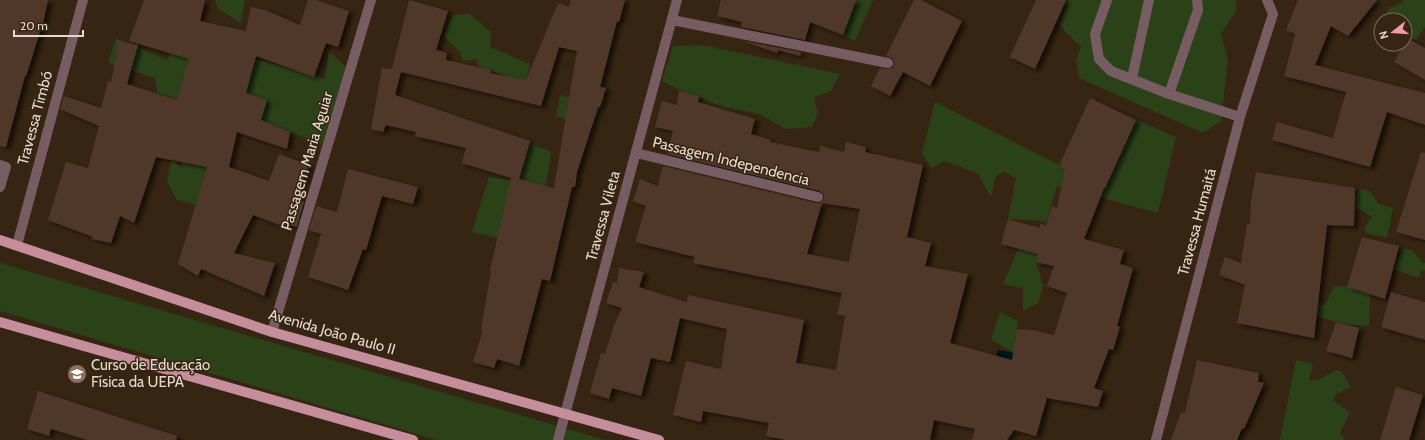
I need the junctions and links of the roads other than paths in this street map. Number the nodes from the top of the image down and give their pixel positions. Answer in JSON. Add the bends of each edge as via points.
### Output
{"nodes":[{"id":1,"x":83,"y":0,"type":"edge"},
{"id":2,"x":372,"y":0,"type":"edge"},
{"id":3,"x":677,"y":0,"type":"edge"},
{"id":4,"x":1107,"y":0,"type":"edge"},
{"id":5,"x":1149,"y":0,"type":"edge"},
{"id":6,"x":1197,"y":0,"type":"edge"},
{"id":7,"x":1267,"y":0,"type":"edge"},
{"id":8,"x":672,"y":20,"type":"junction"},
{"id":9,"x":888,"y":63,"type":"dead end"},
{"id":10,"x":1132,"y":78,"type":"junction"},
{"id":11,"x":1169,"y":94,"type":"junction"},
{"id":12,"x":1240,"y":117,"type":"junction"},
{"id":13,"x":636,"y":153,"type":"junction"},
{"id":14,"x":0,"y":165,"type":"edge"},
{"id":15,"x":0,"y":187,"type":"edge"},
{"id":16,"x":818,"y":197,"type":"dead end"},
{"id":17,"x":0,"y":240,"type":"edge"},
{"id":18,"x":16,"y":245,"type":"junction"},
{"id":19,"x":0,"y":322,"type":"edge"},
{"id":20,"x":272,"y":332,"type":"junction"},
{"id":21,"x":565,"y":414,"type":"junction"},
{"id":22,"x":413,"y":440,"type":"edge"},
{"id":23,"x":558,"y":440,"type":"edge"},
{"id":24,"x":659,"y":440,"type":"edge"},
{"id":25,"x":1156,"y":440,"type":"edge"}],
"edges":[{"from":1,"to":18,"type":"street","name":"Travessa Timbó"},
{"from":2,"to":20,"type":"street","name":"Passagem Maria Aguiar"},
{"from":3,"to":8,"type":"street","name":"Travessa Vileta"},
{"from":4,"to":10,"type":"street","via":[[1095,34],[1099,59],[1111,71]]},
{"from":5,"to":10,"type":"street"},
{"from":6,"to":11,"type":"street","via":[[1198,10]]},
{"from":7,"to":12,"type":"street","name":"Travessa Humaitá","via":[[1273,14]]},
{"from":8,"to":9,"type":"street"},
{"from":8,"to":13,"type":"street","name":"Travessa Vileta"},
{"from":10,"to":11,"type":"street"},
{"from":11,"to":12,"type":"street"},
{"from":12,"to":25,"type":"street","name":"Travessa Humaitá"},
{"from":13,"to":16,"type":"street","name":"Passagem Independencia"},
{"from":13,"to":21,"type":"street","name":"Travessa Vileta"},
{"from":14,"to":15,"type":"street","via":[[6,167]]},
{"from":17,"to":18,"type":"main road","name":"Avenida João Paulo II"},
{"from":18,"to":20,"type":"main road","name":"Avenida João Paulo II"},
{"from":19,"to":22,"type":"main road"},
{"from":20,"to":21,"type":"main road","name":"Avenida João Paulo II"},
{"from":21,"to":23,"type":"street","name":"Travessa Vileta"},
{"from":21,"to":24,"type":"main road","name":"Avenida João Paulo II"}]}
